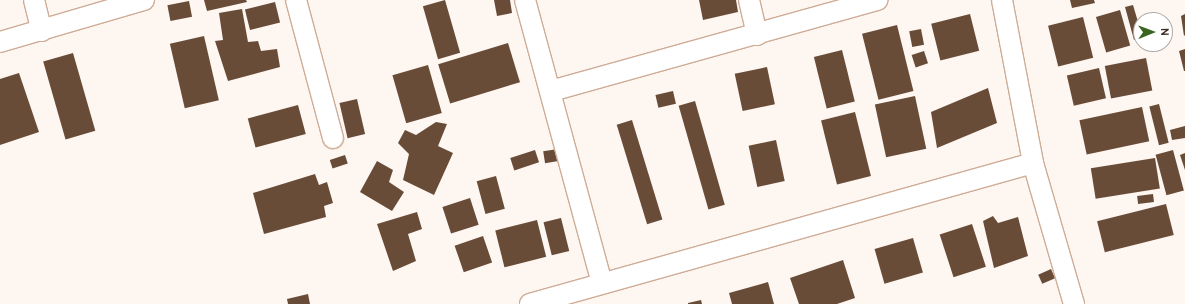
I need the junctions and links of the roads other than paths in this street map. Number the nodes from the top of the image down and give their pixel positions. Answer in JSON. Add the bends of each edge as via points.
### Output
{"nodes":[{"id":1,"x":34,"y":0,"type":"edge"},
{"id":2,"x":144,"y":0,"type":"edge"},
{"id":3,"x":296,"y":0,"type":"edge"},
{"id":4,"x":525,"y":0,"type":"edge"},
{"id":5,"x":749,"y":0,"type":"edge"},
{"id":6,"x":878,"y":0,"type":"edge"},
{"id":7,"x":1002,"y":0,"type":"edge"},
{"id":8,"x":42,"y":31,"type":"junction"},
{"id":9,"x":757,"y":35,"type":"junction"},
{"id":10,"x":0,"y":42,"type":"edge"},
{"id":11,"x":551,"y":91,"type":"junction"},
{"id":12,"x":333,"y":138,"type":"dead end"},
{"id":13,"x":1033,"y":163,"type":"junction"},
{"id":14,"x":602,"y":283,"type":"junction"},
{"id":15,"x":530,"y":304,"type":"edge"},
{"id":16,"x":1074,"y":304,"type":"edge"}],
"edges":[{"from":1,"to":8,"type":"street"},
{"from":2,"to":8,"type":"street"},
{"from":3,"to":12,"type":"street"},
{"from":4,"to":11,"type":"street"},
{"from":5,"to":9,"type":"street"},
{"from":6,"to":9,"type":"street"},
{"from":7,"to":13,"type":"street"},
{"from":8,"to":10,"type":"street"},
{"from":9,"to":11,"type":"street"},
{"from":11,"to":14,"type":"street"},
{"from":13,"to":14,"type":"street"},
{"from":13,"to":16,"type":"street"},
{"from":14,"to":15,"type":"street"}]}
